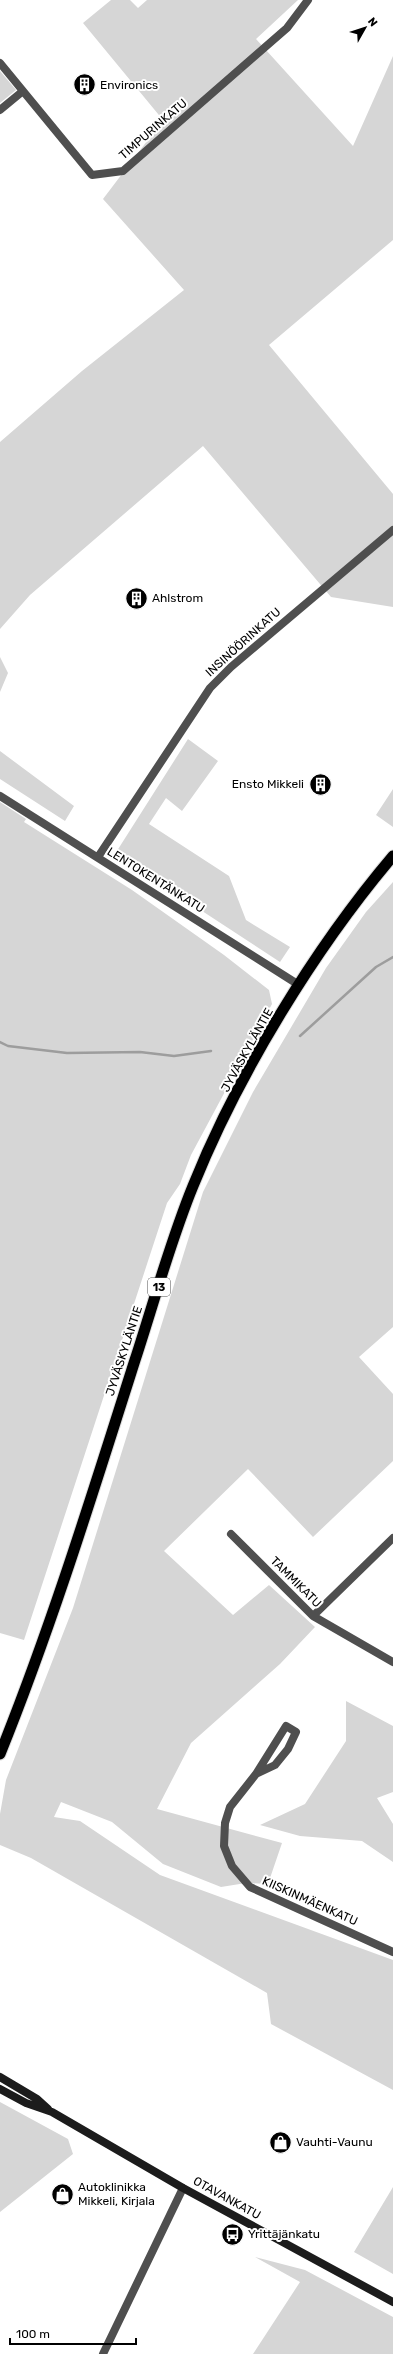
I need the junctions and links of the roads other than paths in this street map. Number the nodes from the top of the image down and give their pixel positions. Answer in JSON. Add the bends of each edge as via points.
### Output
{"nodes":[{"id":1,"x":308,"y":0,"type":"edge"},
{"id":2,"x":0,"y":64,"type":"edge"},
{"id":3,"x":23,"y":91,"type":"junction"},
{"id":4,"x":0,"y":110,"type":"edge"},
{"id":5,"x":393,"y":530,"type":"edge"},
{"id":6,"x":0,"y":796,"type":"edge"},
{"id":7,"x":393,"y":856,"type":"edge"},
{"id":8,"x":98,"y":857,"type":"junction"},
{"id":9,"x":299,"y":985,"type":"junction"},
{"id":10,"x":231,"y":1534,"type":"dead end"},
{"id":11,"x":393,"y":1538,"type":"edge"},
{"id":12,"x":313,"y":1616,"type":"junction"},
{"id":13,"x":393,"y":1662,"type":"edge"},
{"id":14,"x":0,"y":1754,"type":"edge"},
{"id":15,"x":256,"y":1774,"type":"junction"},
{"id":16,"x":393,"y":1952,"type":"edge"},
{"id":17,"x":0,"y":2077,"type":"edge"},
{"id":18,"x":0,"y":2089,"type":"edge"},
{"id":19,"x":52,"y":2112,"type":"junction"},
{"id":20,"x":184,"y":2188,"type":"junction"},
{"id":21,"x":393,"y":2302,"type":"edge"},
{"id":22,"x":104,"y":2354,"type":"edge"}],
"edges":[{"from":1,"to":3,"type":"street","name":"TIMPURINKATU","via":[[287,28],[123,171],[92,174]]},
{"from":2,"to":3,"type":"street","name":"TIMPURINKATU"},
{"from":3,"to":4,"type":"street"},
{"from":5,"to":8,"type":"street","name":"INSINÖÖRINKATU","via":[[230,667],[210,688]]},
{"from":6,"to":8,"type":"street","name":"LENTOKENTÄNKATU"},
{"from":7,"to":9,"type":"highway","name":"JYVÄSKYLÄNTIE","number":"13"},
{"from":8,"to":9,"type":"street","name":"LENTOKENTÄNKATU"},
{"from":9,"to":14,"type":"highway","name":"JYVÄSKYLÄNTIE","number":"13","via":[[243,1081],[194,1184],[72,1557],[29,1681]]},
{"from":10,"to":12,"type":"street","name":"TAMMIKATU"},
{"from":11,"to":12,"type":"street"},
{"from":12,"to":13,"type":"street","name":"TAMMIKATU"},
{"from":15,"to":15,"type":"street","name":"KIISKINMÄENKATU","via":[[286,1726],[296,1732],[288,1749],[275,1765]]},
{"from":15,"to":16,"type":"street","name":"KIISKINMÄENKATU","via":[[230,1807],[225,1823],[224,1846],[232,1866],[250,1887]]},
{"from":17,"to":19,"type":"main road","name":"OTAVANKATU","via":[[37,2098]]},
{"from":18,"to":19,"type":"main road","name":"OTAVANKATU","via":[[26,2103]]},
{"from":19,"to":20,"type":"main road","name":"OTAVANKATU"},
{"from":20,"to":21,"type":"main road","name":"OTAVANKATU"},
{"from":20,"to":22,"type":"street"}]}
